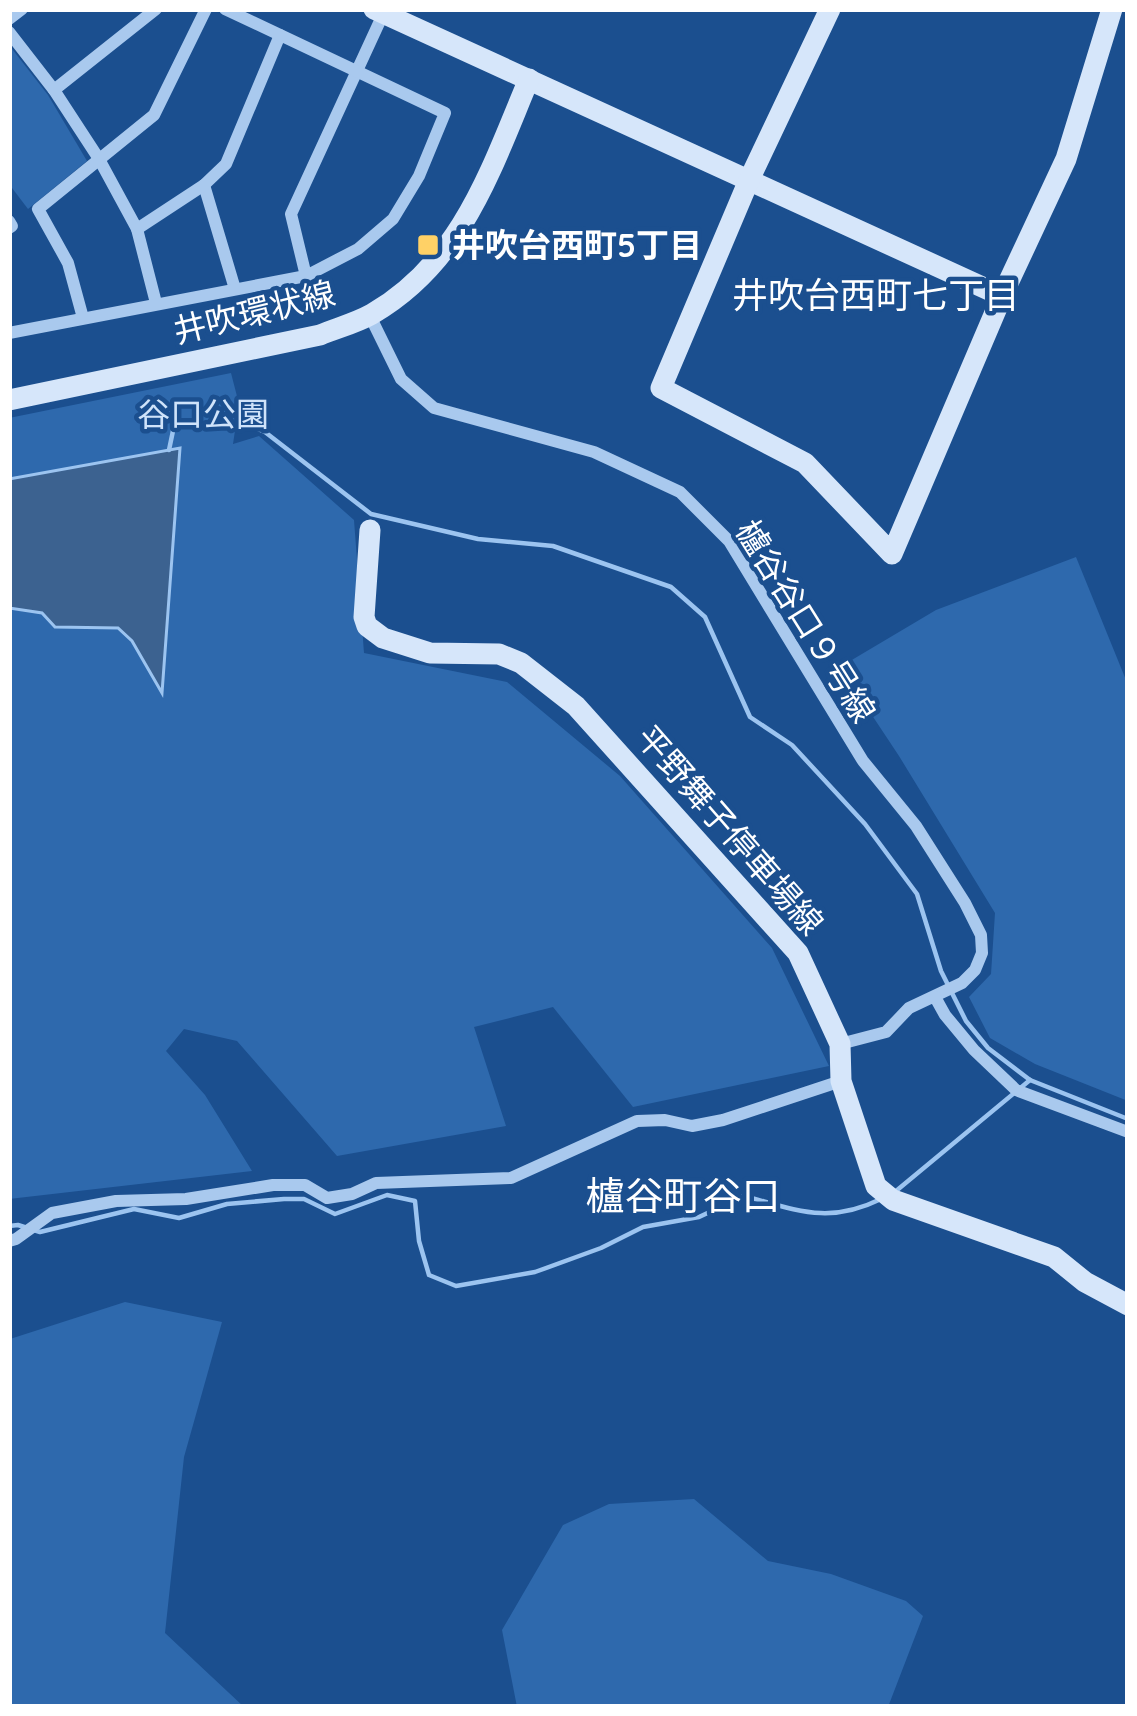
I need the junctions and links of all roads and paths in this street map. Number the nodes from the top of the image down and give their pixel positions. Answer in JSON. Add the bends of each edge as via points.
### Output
{"nodes":[{"id":1,"x":22,"y":9,"type":"edge"},
{"id":2,"x":156,"y":9,"type":"edge"},
{"id":3,"x":206,"y":9,"type":"edge"},
{"id":4,"x":225,"y":9,"type":"edge"},
{"id":5,"x":830,"y":9,"type":"edge"},
{"id":6,"x":1112,"y":9,"type":"edge"},
{"id":7,"x":381,"y":10,"type":"edge"},
{"id":8,"x":9,"y":20,"type":"edge"},
{"id":9,"x":9,"y":32,"type":"edge"},
{"id":10,"x":280,"y":35,"type":"junction"},
{"id":11,"x":357,"y":72,"type":"junction"},
{"id":12,"x":529,"y":79,"type":"junction"},
{"id":13,"x":54,"y":90,"type":"junction"},
{"id":14,"x":99,"y":159,"type":"junction"},
{"id":15,"x":749,"y":180,"type":"junction"},
{"id":16,"x":204,"y":185,"type":"junction"},
{"id":17,"x":137,"y":229,"type":"junction"},
{"id":18,"x":306,"y":276,"type":"junction"},
{"id":19,"x":235,"y":289,"type":"junction"},
{"id":20,"x":1002,"y":296,"type":"junction"},
{"id":21,"x":156,"y":303,"type":"junction"},
{"id":22,"x":370,"y":316,"type":"junction"},
{"id":23,"x":83,"y":318,"type":"junction"},
{"id":24,"x":9,"y":333,"type":"edge"},
{"id":25,"x":9,"y":400,"type":"edge"},
{"id":26,"x":370,"y":530,"type":"dead end"},
{"id":27,"x":946,"y":990,"type":"junction"},
{"id":28,"x":840,"y":1044,"type":"junction"},
{"id":29,"x":841,"y":1081,"type":"junction"},
{"id":30,"x":1128,"y":1132,"type":"edge"},
{"id":31,"x":9,"y":1240,"type":"edge"},
{"id":32,"x":1128,"y":1305,"type":"edge"}],
"edges":[{"from":1,"to":8,"type":"street"},
{"from":2,"to":13,"type":"street"},
{"from":3,"to":14,"type":"street","via":[[154,115]]},
{"from":4,"to":10,"type":"street"},
{"from":5,"to":15,"type":"street"},
{"from":6,"to":20,"type":"street","via":[[1066,159]]},
{"from":7,"to":11,"type":"street"},
{"from":7,"to":12,"type":"street"},
{"from":9,"to":13,"type":"street"},
{"from":10,"to":11,"type":"street"},
{"from":10,"to":16,"type":"street","via":[[226,164]]},
{"from":11,"to":18,"type":"street","via":[[291,214]]},
{"from":11,"to":18,"type":"street","via":[[446,113],[393,219]]},
{"from":12,"to":15,"type":"street"},
{"from":12,"to":22,"type":"street","name":"井吹環状線","via":[[476,205],[446,251]]},
{"from":13,"to":14,"type":"street"},
{"from":14,"to":17,"type":"street"},
{"from":14,"to":23,"type":"street","via":[[38,208],[68,263]]},
{"from":15,"to":20,"type":"street"},
{"from":15,"to":20,"type":"street","via":[[661,388],[805,463],[892,554]]},
{"from":16,"to":17,"type":"street"},
{"from":16,"to":19,"type":"street"},
{"from":17,"to":21,"type":"street"},
{"from":18,"to":19,"type":"street"},
{"from":19,"to":21,"type":"street"},
{"from":21,"to":23,"type":"street"},
{"from":22,"to":25,"type":"street","name":"井吹環状線","via":[[320,335]]},
{"from":22,"to":27,"type":"street","name":"櫨谷谷口９号線","via":[[401,379],[434,408],[594,452],[680,492],[729,541],[981,935],[975,970]]},
{"from":23,"to":24,"type":"street"},
{"from":26,"to":28,"type":"street","name":"平野舞子停車場線","via":[[367,626],[430,653],[499,654],[576,706],[798,953]]},
{"from":27,"to":28,"type":"street","via":[[909,1008],[886,1032]]},
{"from":27,"to":30,"type":"street","via":[[945,1015],[1016,1090]]},
{"from":28,"to":29,"type":"street","name":"平野舞子停車場線"},
{"from":29,"to":31,"type":"street","via":[[723,1120],[637,1121],[511,1178],[376,1183],[327,1198],[305,1185],[273,1185],[116,1201],[52,1213]]},
{"from":29,"to":32,"type":"street","name":"平野舞子停車場線","via":[[876,1186],[888,1197],[1054,1257]]}]}
